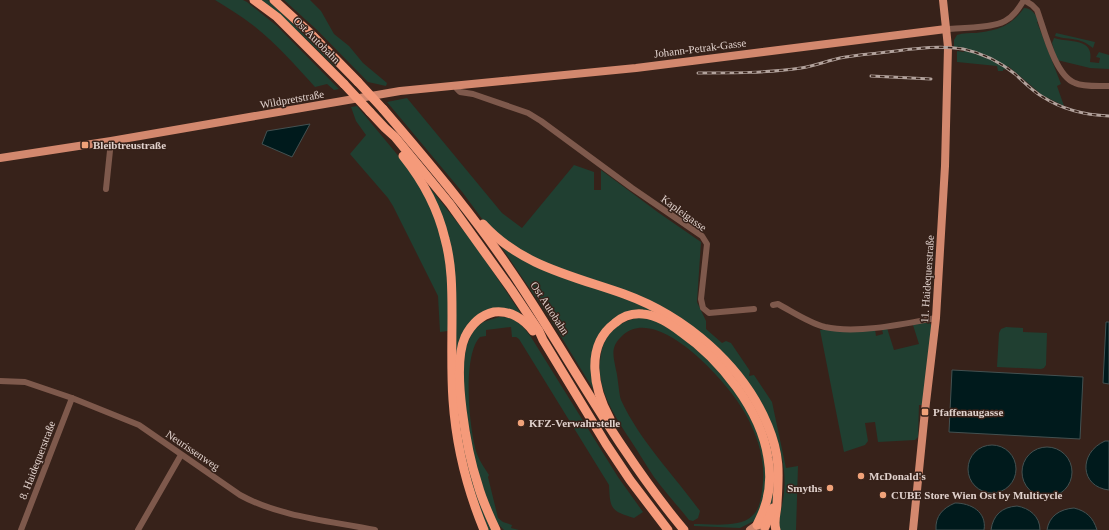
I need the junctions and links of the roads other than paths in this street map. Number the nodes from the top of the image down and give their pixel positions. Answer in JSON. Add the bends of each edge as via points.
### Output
{"nodes":[{"id":1,"x":254,"y":0,"type":"edge"},
{"id":2,"x":274,"y":0,"type":"edge"},
{"id":3,"x":943,"y":0,"type":"edge"},
{"id":4,"x":1024,"y":0,"type":"edge"},
{"id":5,"x":946,"y":29,"type":"junction"},
{"id":6,"x":457,"y":85,"type":"junction"},
{"id":7,"x":1109,"y":86,"type":"edge"},
{"id":8,"x":385,"y":128,"type":"junction"},
{"id":9,"x":111,"y":141,"type":"junction"},
{"id":10,"x":0,"y":158,"type":"edge"},
{"id":11,"x":106,"y":189,"type":"dead end"},
{"id":12,"x":459,"y":200,"type":"junction"},
{"id":13,"x":773,"y":305,"type":"dead end"},
{"id":14,"x":754,"y":310,"type":"dead end"},
{"id":15,"x":936,"y":318,"type":"junction"},
{"id":16,"x":543,"y":340,"type":"junction"},
{"id":17,"x":0,"y":381,"type":"edge"},
{"id":18,"x":72,"y":398,"type":"junction"},
{"id":19,"x":617,"y":439,"type":"junction"},
{"id":20,"x":181,"y":455,"type":"junction"},
{"id":21,"x":777,"y":498,"type":"junction"},
{"id":22,"x":494,"y":526,"type":"edge"},
{"id":23,"x":758,"y":528,"type":"edge"},
{"id":24,"x":21,"y":530,"type":"edge"},
{"id":25,"x":138,"y":530,"type":"edge"},
{"id":26,"x":376,"y":530,"type":"edge"},
{"id":27,"x":484,"y":530,"type":"edge"},
{"id":28,"x":500,"y":530,"type":"edge"},
{"id":29,"x":668,"y":530,"type":"edge"},
{"id":30,"x":684,"y":530,"type":"edge"},
{"id":31,"x":746,"y":530,"type":"edge"},
{"id":32,"x":776,"y":530,"type":"edge"},
{"id":33,"x":913,"y":530,"type":"edge"}],
"edges":[{"from":1,"to":8,"type":"highway","name":"Ost Autobahn","bridge":true,"via":[[277,17]]},
{"from":2,"to":12,"type":"highway","name":"Ost Autobahn","bridge":true,"via":[[309,32],[383,109]]},
{"from":3,"to":5,"type":"main road","name":"11. Haidequerstraße"},
{"from":4,"to":5,"type":"street","via":[[1011,17],[998,24]]},
{"from":4,"to":7,"type":"street","via":[[1037,10],[1056,62],[1065,78],[1075,84]]},
{"from":5,"to":6,"type":"main road","name":"Johann-Petrak-Gasse","via":[[590,73]]},
{"from":5,"to":15,"type":"main road","name":"11. Haidequerstraße","via":[[948,86]]},
{"from":6,"to":9,"type":"main road","name":"Wildpretstraße","via":[[400,92]]},
{"from":6,"to":14,"type":"street","name":"Kapleigasse","via":[[460,92],[528,113],[541,121],[702,236],[707,244],[701,299],[703,308],[709,313]]},
{"from":8,"to":16,"type":"highway","name":"Ost Autobahn","via":[[419,166],[474,236]]},
{"from":8,"to":27,"type":"highway","via":[[428,193],[446,240],[451,279],[452,372],[457,435],[468,486]]},
{"from":9,"to":10,"type":"main road","name":"Wildpretstraße"},
{"from":9,"to":11,"type":"street"},
{"from":12,"to":19,"type":"highway","name":"Ost Autobahn","via":[[520,283]]},
{"from":12,"to":21,"type":"highway","via":[[507,246],[526,258],[548,269],[626,295],[660,311],[696,334],[710,347],[730,366],[749,391],[768,425],[778,460]]},
{"from":13,"to":15,"type":"street","via":[[778,304],[812,322],[838,329],[876,327]]},
{"from":15,"to":33,"type":"main road","name":"11. Haidequerstraße"},
{"from":16,"to":22,"type":"highway","via":[[520,318],[501,312],[490,313],[477,320],[465,338],[460,371],[465,427],[478,484]]},
{"from":16,"to":29,"type":"highway","name":"Ost Autobahn","via":[[606,444]]},
{"from":17,"to":18,"type":"street","name":"Neurissenweg","via":[[25,382]]},
{"from":18,"to":20,"type":"street","name":"Neurissenweg","via":[[139,425]]},
{"from":18,"to":24,"type":"street","name":"8. Haidequerstraße"},
{"from":19,"to":23,"type":"highway","via":[[598,388],[595,373],[598,347],[610,326],[620,319],[643,314],[656,317],[691,339],[710,356],[728,376],[755,417],[763,436],[770,476],[766,504]]},
{"from":19,"to":30,"type":"highway","name":"Ost Autobahn","via":[[640,474]]},
{"from":20,"to":25,"type":"street"},
{"from":20,"to":26,"type":"street","name":"Neurissenweg","via":[[254,503],[287,513]]},
{"from":21,"to":23,"type":"highway"},
{"from":21,"to":32,"type":"highway"},
{"from":22,"to":28,"type":"highway"},
{"from":23,"to":31,"type":"main road"}]}
